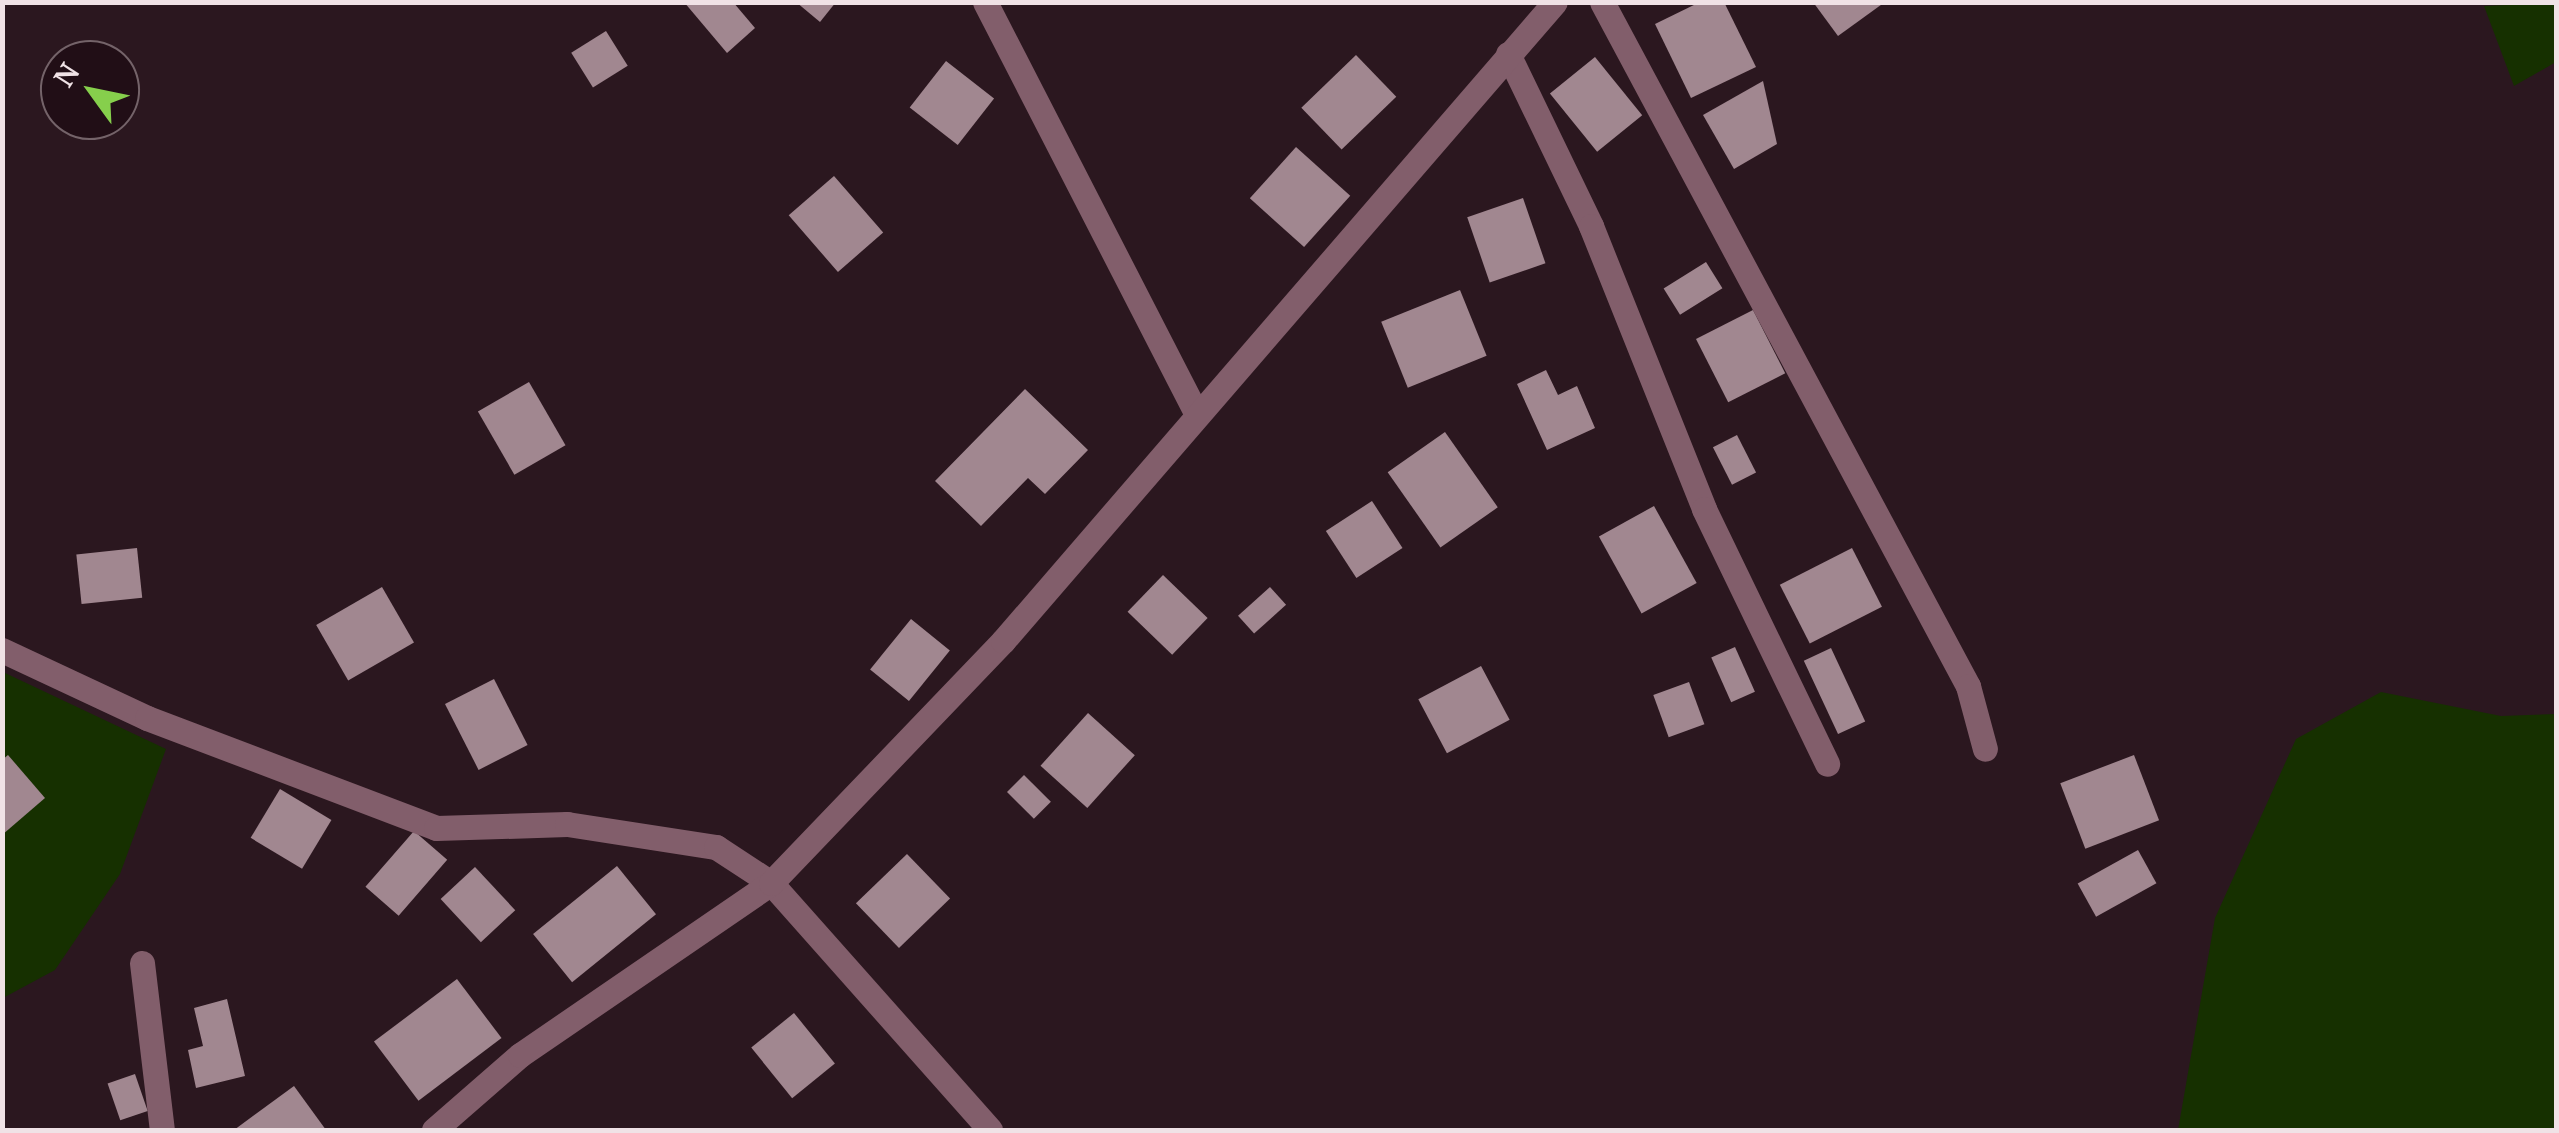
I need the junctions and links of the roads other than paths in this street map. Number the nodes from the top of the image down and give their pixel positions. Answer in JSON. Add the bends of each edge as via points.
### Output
{"nodes":[{"id":1,"x":985,"y":2,"type":"edge"},
{"id":2,"x":1555,"y":2,"type":"edge"},
{"id":3,"x":1602,"y":2,"type":"edge"},
{"id":4,"x":1508,"y":54,"type":"junction"},
{"id":5,"x":1197,"y":415,"type":"junction"},
{"id":6,"x":2,"y":650,"type":"edge"},
{"id":7,"x":1985,"y":748,"type":"dead end"},
{"id":8,"x":1827,"y":764,"type":"dead end"},
{"id":9,"x":771,"y":883,"type":"junction"},
{"id":10,"x":142,"y":963,"type":"dead end"},
{"id":11,"x":162,"y":1130,"type":"edge"},
{"id":12,"x":434,"y":1130,"type":"edge"},
{"id":13,"x":990,"y":1130,"type":"edge"}],
"edges":[{"from":1,"to":5,"type":"street"},
{"from":2,"to":4,"type":"street"},
{"from":3,"to":7,"type":"street","via":[[1968,686]]},
{"from":4,"to":5,"type":"street"},
{"from":4,"to":8,"type":"street","via":[[1591,226],[1704,510]]},
{"from":5,"to":9,"type":"street","via":[[1003,641]]},
{"from":6,"to":9,"type":"street","via":[[147,718],[436,828],[566,824],[705,844]]},
{"from":9,"to":12,"type":"street","via":[[520,1055]]},
{"from":9,"to":13,"type":"street"},
{"from":10,"to":11,"type":"street"}]}
